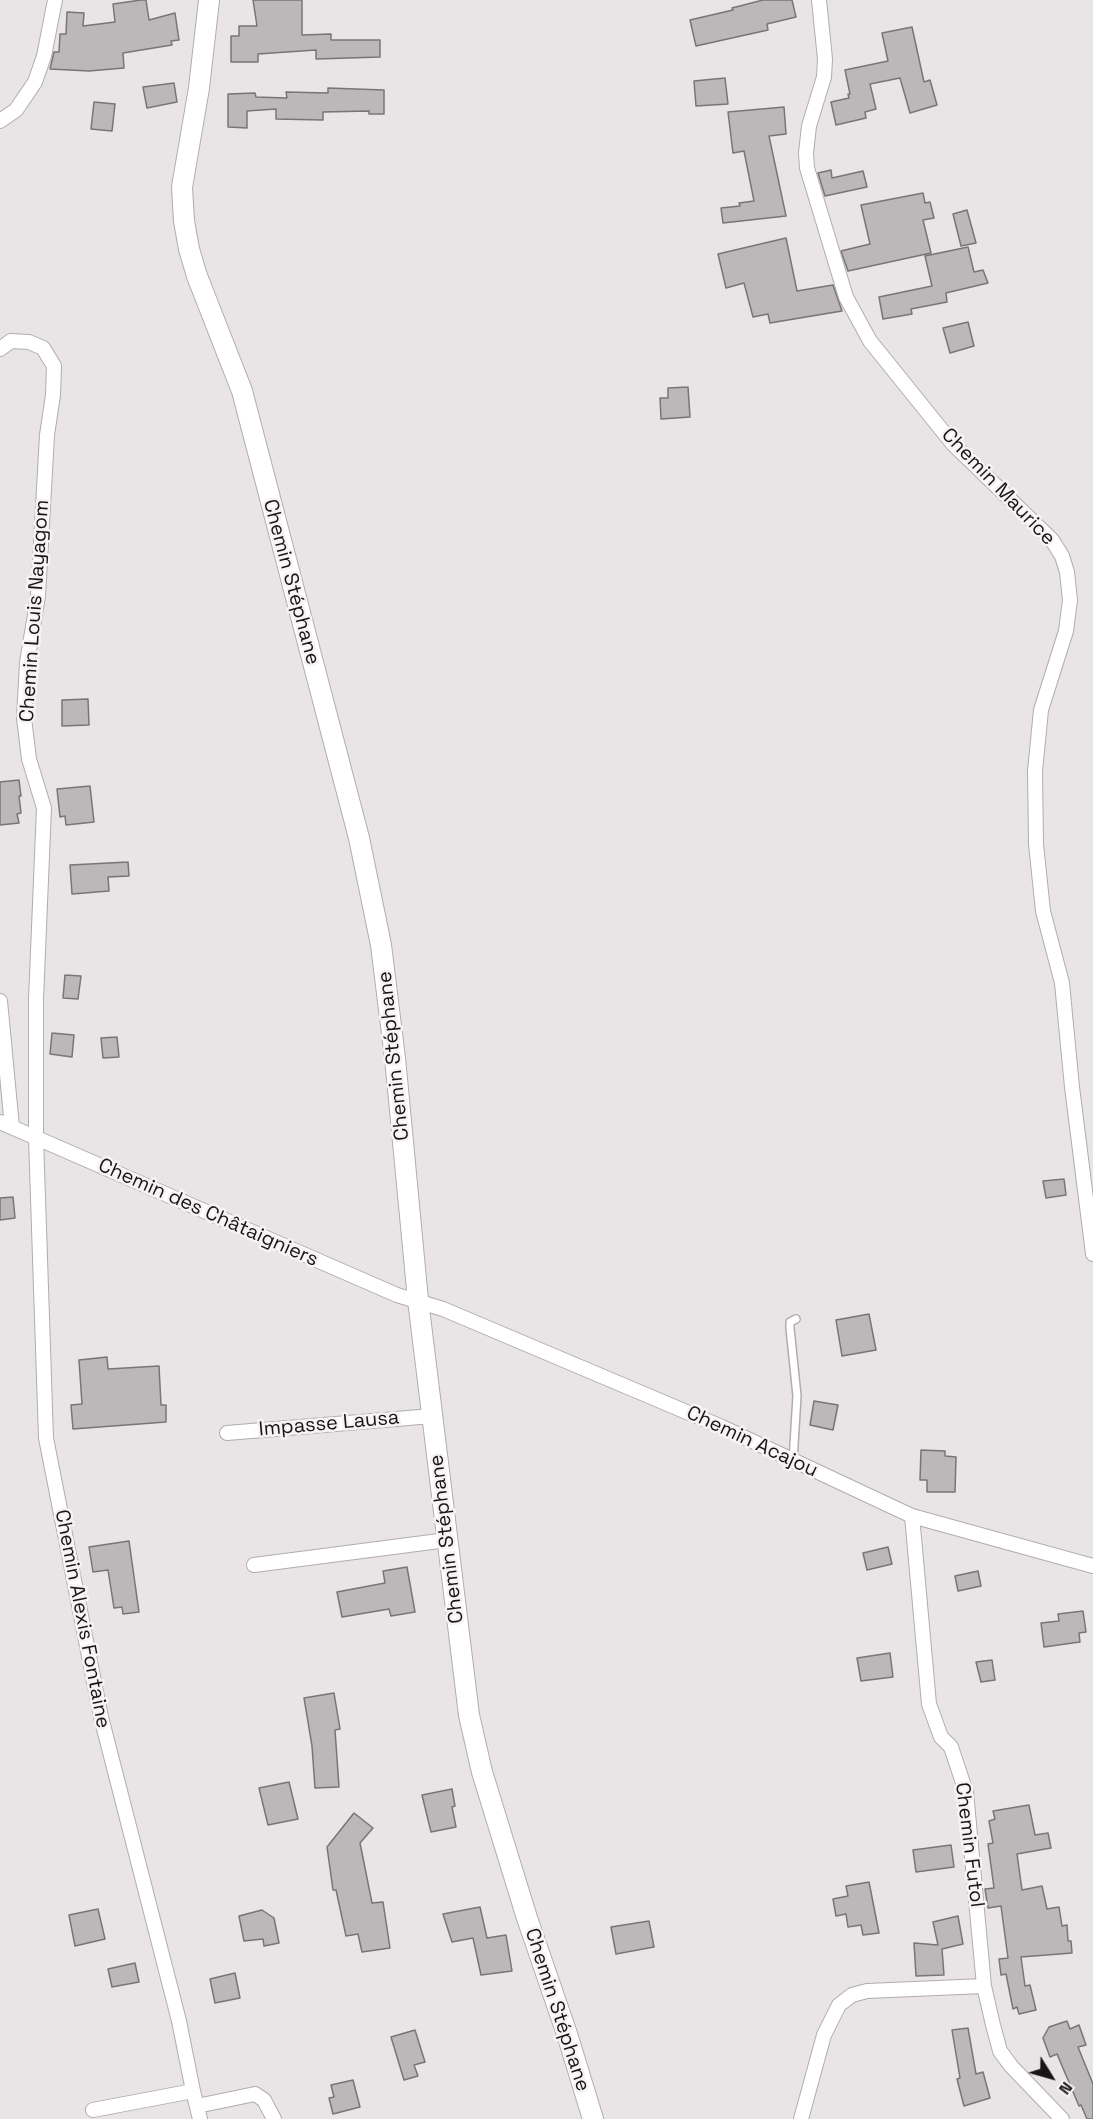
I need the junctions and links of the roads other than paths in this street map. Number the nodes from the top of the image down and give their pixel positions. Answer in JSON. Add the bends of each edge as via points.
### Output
{"nodes":[{"id":1,"x":55,"y":0,"type":"edge"},
{"id":2,"x":209,"y":0,"type":"edge"},
{"id":3,"x":819,"y":0,"type":"edge"},
{"id":4,"x":0,"y":121,"type":"edge"},
{"id":5,"x":0,"y":349,"type":"edge"},
{"id":6,"x":0,"y":1001,"type":"edge"},
{"id":7,"x":6,"y":1125,"type":"edge"},
{"id":8,"x":36,"y":1138,"type":"junction"},
{"id":9,"x":1093,"y":1254,"type":"edge"},
{"id":10,"x":418,"y":1300,"type":"junction"},
{"id":11,"x":796,"y":1320,"type":"dead end"},
{"id":12,"x":432,"y":1416,"type":"junction"},
{"id":13,"x":227,"y":1433,"type":"dead end"},
{"id":14,"x":793,"y":1461,"type":"junction"},
{"id":15,"x":912,"y":1516,"type":"junction"},
{"id":16,"x":447,"y":1540,"type":"junction"},
{"id":17,"x":254,"y":1565,"type":"dead end"},
{"id":18,"x":1093,"y":1566,"type":"edge"},
{"id":19,"x":984,"y":1986,"type":"junction"},
{"id":20,"x":193,"y":2091,"type":"junction"},
{"id":21,"x":93,"y":2110,"type":"dead end"},
{"id":22,"x":199,"y":2112,"type":"edge"},
{"id":23,"x":274,"y":2119,"type":"edge"},
{"id":24,"x":593,"y":2119,"type":"edge"},
{"id":25,"x":801,"y":2119,"type":"edge"},
{"id":26,"x":1062,"y":2119,"type":"edge"}],
"edges":[{"from":1,"to":4,"type":"street","via":[[35,82],[16,110]]},
{"from":2,"to":10,"type":"main road","name":"Chemin Stéphane","via":[[200,88],[182,187],[184,221],[197,276],[242,391],[361,849],[381,945]]},
{"from":3,"to":9,"type":"street","name":"Chemin Maurice","via":[[824,77],[809,126],[807,168],[846,297],[870,340],[946,435],[1052,540],[1068,572],[1066,631],[1041,710],[1035,771],[1036,844],[1043,911],[1062,983]]},
{"from":5,"to":8,"type":"street","name":"Chemin Louis Nayagom","via":[[10,341],[29,342],[43,348],[54,366],[38,596],[27,663],[24,718],[29,759],[44,808],[36,999]]},
{"from":6,"to":7,"type":"street"},
{"from":7,"to":8,"type":"street","name":"Chemin des Châtaigniers"},
{"from":8,"to":10,"type":"street","name":"Chemin des Châtaigniers","via":[[397,1295]]},
{"from":8,"to":20,"type":"street","name":"Chemin Alexis Fontaine","via":[[46,1438],[101,1717],[179,2021]]},
{"from":10,"to":12,"type":"main road","name":"Chemin Stéphane"},
{"from":10,"to":14,"type":"street","name":"Chemin Acajou","via":[[711,1422]]},
{"from":11,"to":14,"type":"lane","via":[[790,1322],[797,1396]]},
{"from":12,"to":13,"type":"street","name":"Impasse Lausa"},
{"from":12,"to":16,"type":"main road","name":"Chemin Stéphane"},
{"from":14,"to":15,"type":"street","name":"Chemin Acajou"},
{"from":15,"to":18,"type":"street","name":"Chemin Acajou"},
{"from":15,"to":19,"type":"street","name":"Chemin Futol","via":[[929,1704],[941,1737],[951,1747],[966,1792]]},
{"from":16,"to":17,"type":"street"},
{"from":16,"to":24,"type":"main road","name":"Chemin Stéphane","via":[[469,1715],[482,1772]]},
{"from":19,"to":25,"type":"street","via":[[852,1995],[839,2005],[824,2035]]},
{"from":19,"to":26,"type":"street","name":"Chemin Futol","via":[[1000,2051]]},
{"from":20,"to":21,"type":"street"},
{"from":20,"to":22,"type":"street","name":"Chemin Alexis Fontaine"},
{"from":22,"to":23,"type":"street","via":[[255,2094],[264,2100]]}]}
